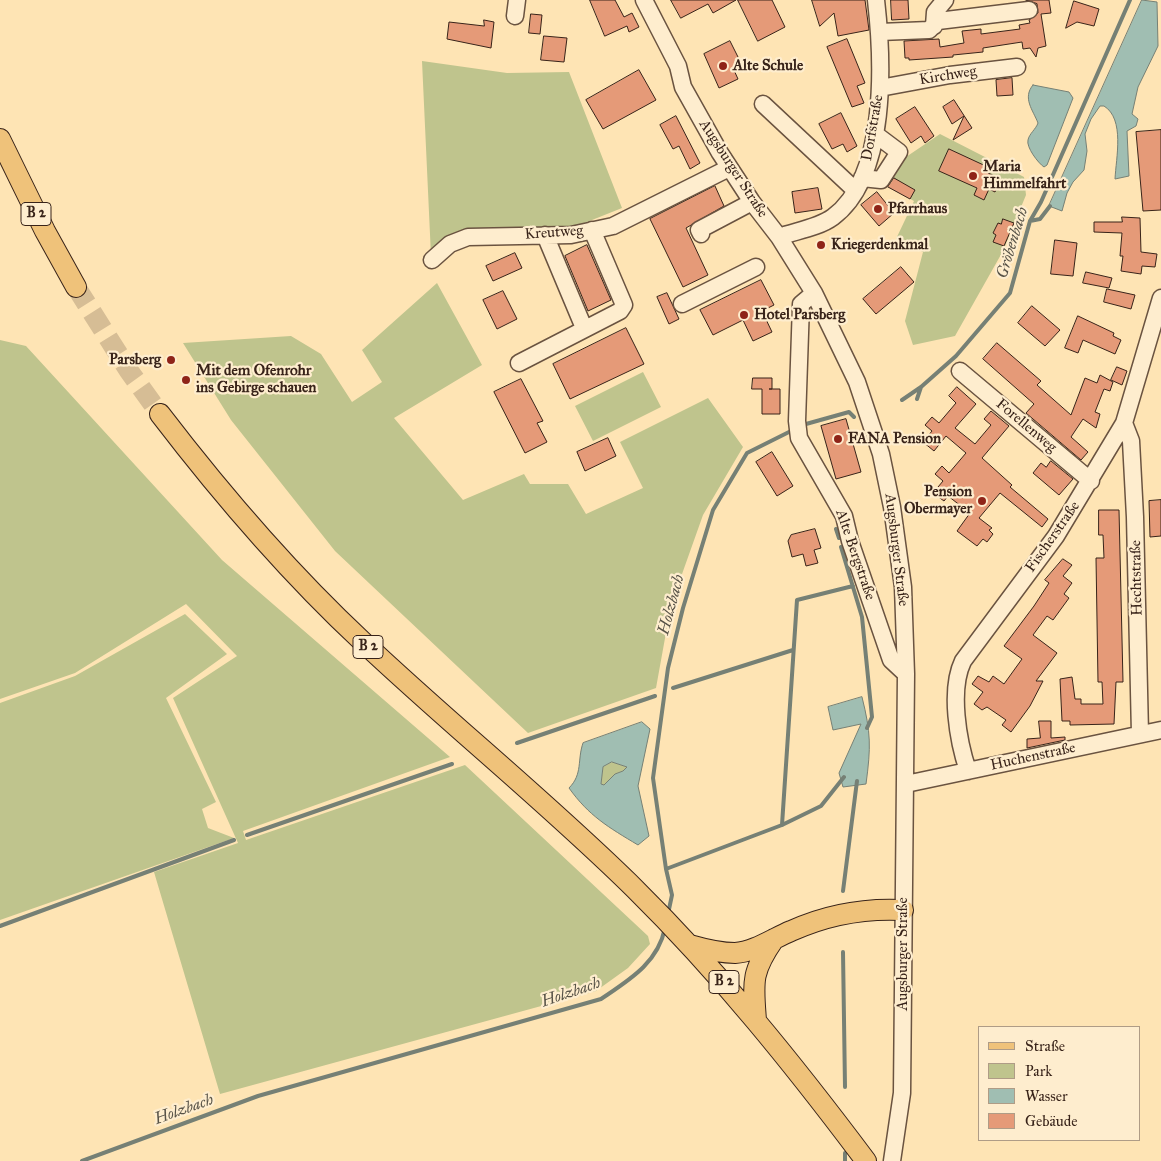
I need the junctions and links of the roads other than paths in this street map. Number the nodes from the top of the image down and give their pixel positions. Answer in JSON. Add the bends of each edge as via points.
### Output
{"nodes":[{"id":1,"x":644,"y":0,"type":"edge"},
{"id":2,"x":876,"y":0,"type":"edge"},
{"id":3,"x":945,"y":0,"type":"edge"},
{"id":4,"x":1028,"y":10,"type":"dead end"},
{"id":5,"x":934,"y":26,"type":"junction"},
{"id":6,"x":880,"y":32,"type":"junction"},
{"id":7,"x":1017,"y":67,"type":"dead end"},
{"id":8,"x":880,"y":88,"type":"junction"},
{"id":9,"x":763,"y":104,"type":"dead end"},
{"id":10,"x":875,"y":134,"type":"junction"},
{"id":11,"x":0,"y":139,"type":"edge"},
{"id":12,"x":729,"y":168,"type":"junction"},
{"id":13,"x":859,"y":184,"type":"junction"},
{"id":14,"x":752,"y":202,"type":"junction"},
{"id":15,"x":592,"y":230,"type":"junction"},
{"id":16,"x":702,"y":234,"type":"dead end"},
{"id":17,"x":545,"y":235,"type":"junction"},
{"id":18,"x":779,"y":237,"type":"junction"},
{"id":19,"x":432,"y":260,"type":"dead end"},
{"id":20,"x":756,"y":268,"type":"dead end"},
{"id":21,"x":76,"y":287,"type":"tunnel mouth"},
{"id":22,"x":814,"y":293,"type":"junction"},
{"id":23,"x":1161,"y":298,"type":"edge"},
{"id":24,"x":682,"y":304,"type":"dead end"},
{"id":25,"x":584,"y":328,"type":"junction"},
{"id":26,"x":519,"y":363,"type":"dead end"},
{"id":27,"x":960,"y":371,"type":"dead end"},
{"id":28,"x":160,"y":414,"type":"tunnel mouth"},
{"id":29,"x":1124,"y":424,"type":"junction"},
{"id":30,"x":1091,"y":481,"type":"junction"},
{"id":31,"x":906,"y":674,"type":"junction"},
{"id":32,"x":1161,"y":730,"type":"edge"},
{"id":33,"x":1140,"y":734,"type":"junction"},
{"id":34,"x":968,"y":771,"type":"junction"},
{"id":35,"x":906,"y":784,"type":"junction"},
{"id":36,"x":903,"y":910,"type":"junction"},
{"id":37,"x":774,"y":939,"type":"junction"},
{"id":38,"x":685,"y":940,"type":"junction"},
{"id":39,"x":756,"y":1020,"type":"junction"},
{"id":40,"x":866,"y":1161,"type":"edge"},
{"id":41,"x":892,"y":1161,"type":"edge"}],
"edges":[{"from":1,"to":12,"type":"street","name":"Augsburger Straße","via":[[678,66],[683,87]]},
{"from":2,"to":6,"type":"street","name":"Dorfstraße"},
{"from":3,"to":5,"type":"street","via":[[935,12]]},
{"from":4,"to":5,"type":"street","via":[[938,21]]},
{"from":5,"to":6,"type":"street","via":[[929,30]]},
{"from":6,"to":8,"type":"street","name":"Dorfstraße"},
{"from":7,"to":8,"type":"street","name":"Kirchweg"},
{"from":8,"to":10,"type":"street","name":"Dorfstraße"},
{"from":9,"to":13,"type":"street"},
{"from":10,"to":13,"type":"street","name":"Dorfstraße","via":[[870,158]]},
{"from":10,"to":13,"type":"street","via":[[899,152],[881,180]]},
{"from":11,"to":21,"type":"main road","number":"B 2"},
{"from":12,"to":14,"type":"street","name":"Augsburger Straße"},
{"from":12,"to":15,"type":"street","name":"Kreutweg","via":[[613,226]]},
{"from":13,"to":18,"type":"street","name":"Dorfstraße","via":[[832,218]]},
{"from":14,"to":16,"type":"street","via":[[730,217],[699,230]]},
{"from":14,"to":18,"type":"street","name":"Augsburger Straße"},
{"from":15,"to":17,"type":"street","name":"Kreutweg"},
{"from":15,"to":25,"type":"street","via":[[624,305],[620,311]]},
{"from":17,"to":19,"type":"street","name":"Kreutweg","via":[[468,237],[450,244]]},
{"from":17,"to":25,"type":"street"},
{"from":18,"to":22,"type":"street","name":"Augsburger Straße"},
{"from":20,"to":24,"type":"street","via":[[724,280]]},
{"from":22,"to":31,"type":"street","name":"Augsburger Straße","via":[[857,382],[881,454],[903,587]]},
{"from":22,"to":31,"type":"street","name":"Alte Bergstraße","via":[[801,304],[799,438],[844,516],[891,660]]},
{"from":23,"to":29,"type":"street","name":"Fischerstraße"},
{"from":25,"to":26,"type":"street"},
{"from":27,"to":30,"type":"street","name":"Forellenweg"},
{"from":28,"to":38,"type":"main road","number":"B 2","via":[[243,519],[323,604],[584,840]]},
{"from":29,"to":30,"type":"street","name":"Fischerstraße"},
{"from":29,"to":33,"type":"street","name":"Hechtstraße","via":[[1131,442],[1135,517]]},
{"from":30,"to":34,"type":"street","name":"Fischerstraße","via":[[1056,536],[959,670],[956,683],[961,751]]},
{"from":31,"to":35,"type":"street","name":"Augsburger Straße"},
{"from":32,"to":33,"type":"street","name":"Huchenstraße"},
{"from":33,"to":34,"type":"street","name":"Huchenstraße"},
{"from":34,"to":35,"type":"street","name":"Huchenstraße"},
{"from":35,"to":36,"type":"street","name":"Augsburger Straße"},
{"from":36,"to":37,"type":"main road","via":[[860,910],[814,922]]},
{"from":36,"to":41,"type":"street","name":"Augsburger Straße","via":[[902,1093]]},
{"from":37,"to":38,"type":"main road","via":[[737,953],[720,952]]},
{"from":37,"to":39,"type":"main road","via":[[756,968]]},
{"from":38,"to":39,"type":"main road","number":"B 2"},
{"from":39,"to":40,"type":"main road","number":"B 2"}]}
